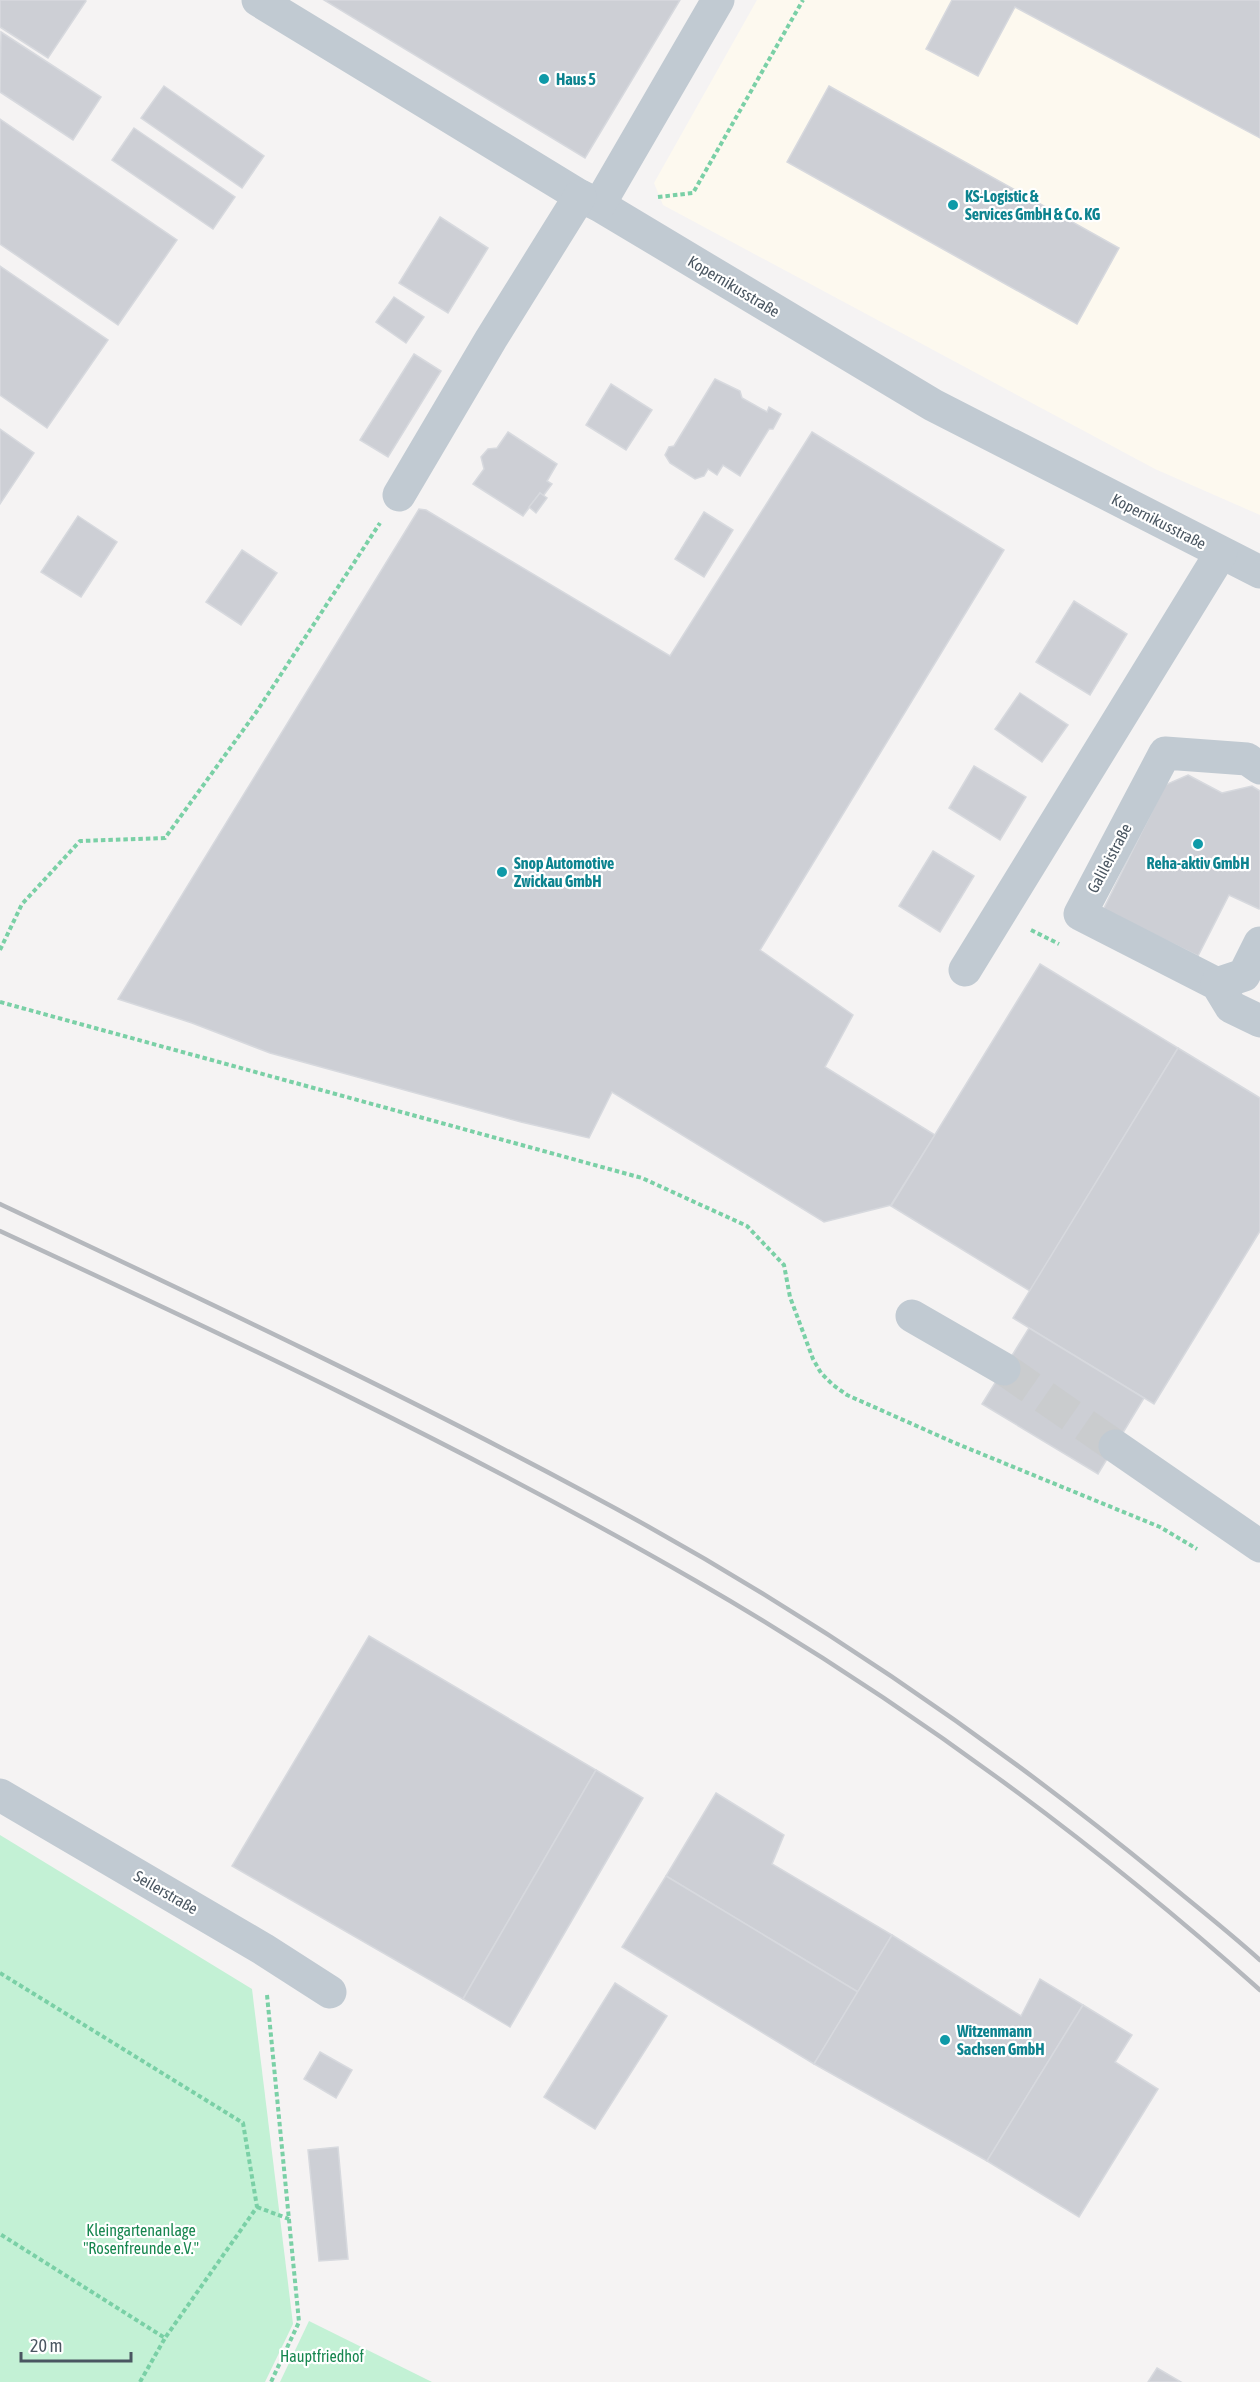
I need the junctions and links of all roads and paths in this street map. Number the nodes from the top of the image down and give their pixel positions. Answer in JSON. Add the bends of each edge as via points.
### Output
{"nodes":[{"id":1,"x":258,"y":0,"type":"edge"},
{"id":2,"x":718,"y":0,"type":"edge"},
{"id":3,"x":803,"y":0,"type":"edge"},
{"id":4,"x":652,"y":198,"type":"dead end"},
{"id":5,"x":589,"y":201,"type":"junction"},
{"id":6,"x":399,"y":495,"type":"joint"},
{"id":7,"x":1221,"y":553,"type":"junction"},
{"id":8,"x":1260,"y":572,"type":"edge"},
{"id":9,"x":1260,"y":768,"type":"edge"},
{"id":10,"x":1260,"y":943,"type":"edge"},
{"id":11,"x":0,"y":950,"type":"edge"},
{"id":12,"x":965,"y":970,"type":"dead end"},
{"id":13,"x":1217,"y":984,"type":"junction"},
{"id":14,"x":0,"y":1002,"type":"edge"},
{"id":15,"x":1260,"y":1022,"type":"edge"},
{"id":16,"x":912,"y":1316,"type":"dead end"},
{"id":17,"x":1004,"y":1369,"type":"tunnel mouth"},
{"id":18,"x":1115,"y":1446,"type":"tunnel mouth"},
{"id":19,"x":1260,"y":1546,"type":"edge"},
{"id":20,"x":1204,"y":1553,"type":"dead end"},
{"id":21,"x":0,"y":1795,"type":"edge"},
{"id":22,"x":263,"y":1949,"type":"junction"},
{"id":23,"x":0,"y":1973,"type":"edge"},
{"id":24,"x":330,"y":1992,"type":"dead end"},
{"id":25,"x":257,"y":2207,"type":"junction"},
{"id":26,"x":289,"y":2219,"type":"junction"},
{"id":27,"x":0,"y":2234,"type":"edge"},
{"id":28,"x":165,"y":2338,"type":"junction"},
{"id":29,"x":140,"y":2382,"type":"edge"},
{"id":30,"x":271,"y":2382,"type":"edge"}],
"edges":[{"from":1,"to":5,"type":"street","name":"Kopernikusstraße"},
{"from":2,"to":5,"type":"street"},
{"from":3,"to":4,"type":"path","via":[[693,193]]},
{"from":5,"to":6,"type":"street","via":[[491,339]]},
{"from":5,"to":7,"type":"street","name":"Kopernikusstraße","via":[[933,405]]},
{"from":6,"to":11,"type":"path","via":[[257,711],[165,838],[80,841],[22,904]]},
{"from":7,"to":8,"type":"street","name":"Kopernikusstraße"},
{"from":7,"to":12,"type":"street","name":"Kopernikusstraße"},
{"from":9,"to":13,"type":"street","name":"Galileistraße","via":[[1247,759],[1165,753],[1080,914]]},
{"from":10,"to":13,"type":"street","via":[[1244,975]]},
{"from":13,"to":15,"type":"street","name":"Galileistraße","via":[[1231,1007]]},
{"from":14,"to":20,"type":"path","via":[[642,1178],[747,1226],[784,1265],[790,1297],[813,1359],[821,1372],[848,1395],[1160,1527]]},
{"from":16,"to":17,"type":"street"},
{"from":18,"to":19,"type":"street"},
{"from":21,"to":22,"type":"street","name":"Seilerstraße"},
{"from":22,"to":24,"type":"street","name":"Seilerstraße"},
{"from":22,"to":26,"type":"path"},
{"from":23,"to":25,"type":"path","via":[[243,2123]]},
{"from":25,"to":26,"type":"path"},
{"from":25,"to":28,"type":"path"},
{"from":26,"to":30,"type":"path","via":[[299,2322]]},
{"from":27,"to":28,"type":"path"},
{"from":28,"to":29,"type":"path"}]}
